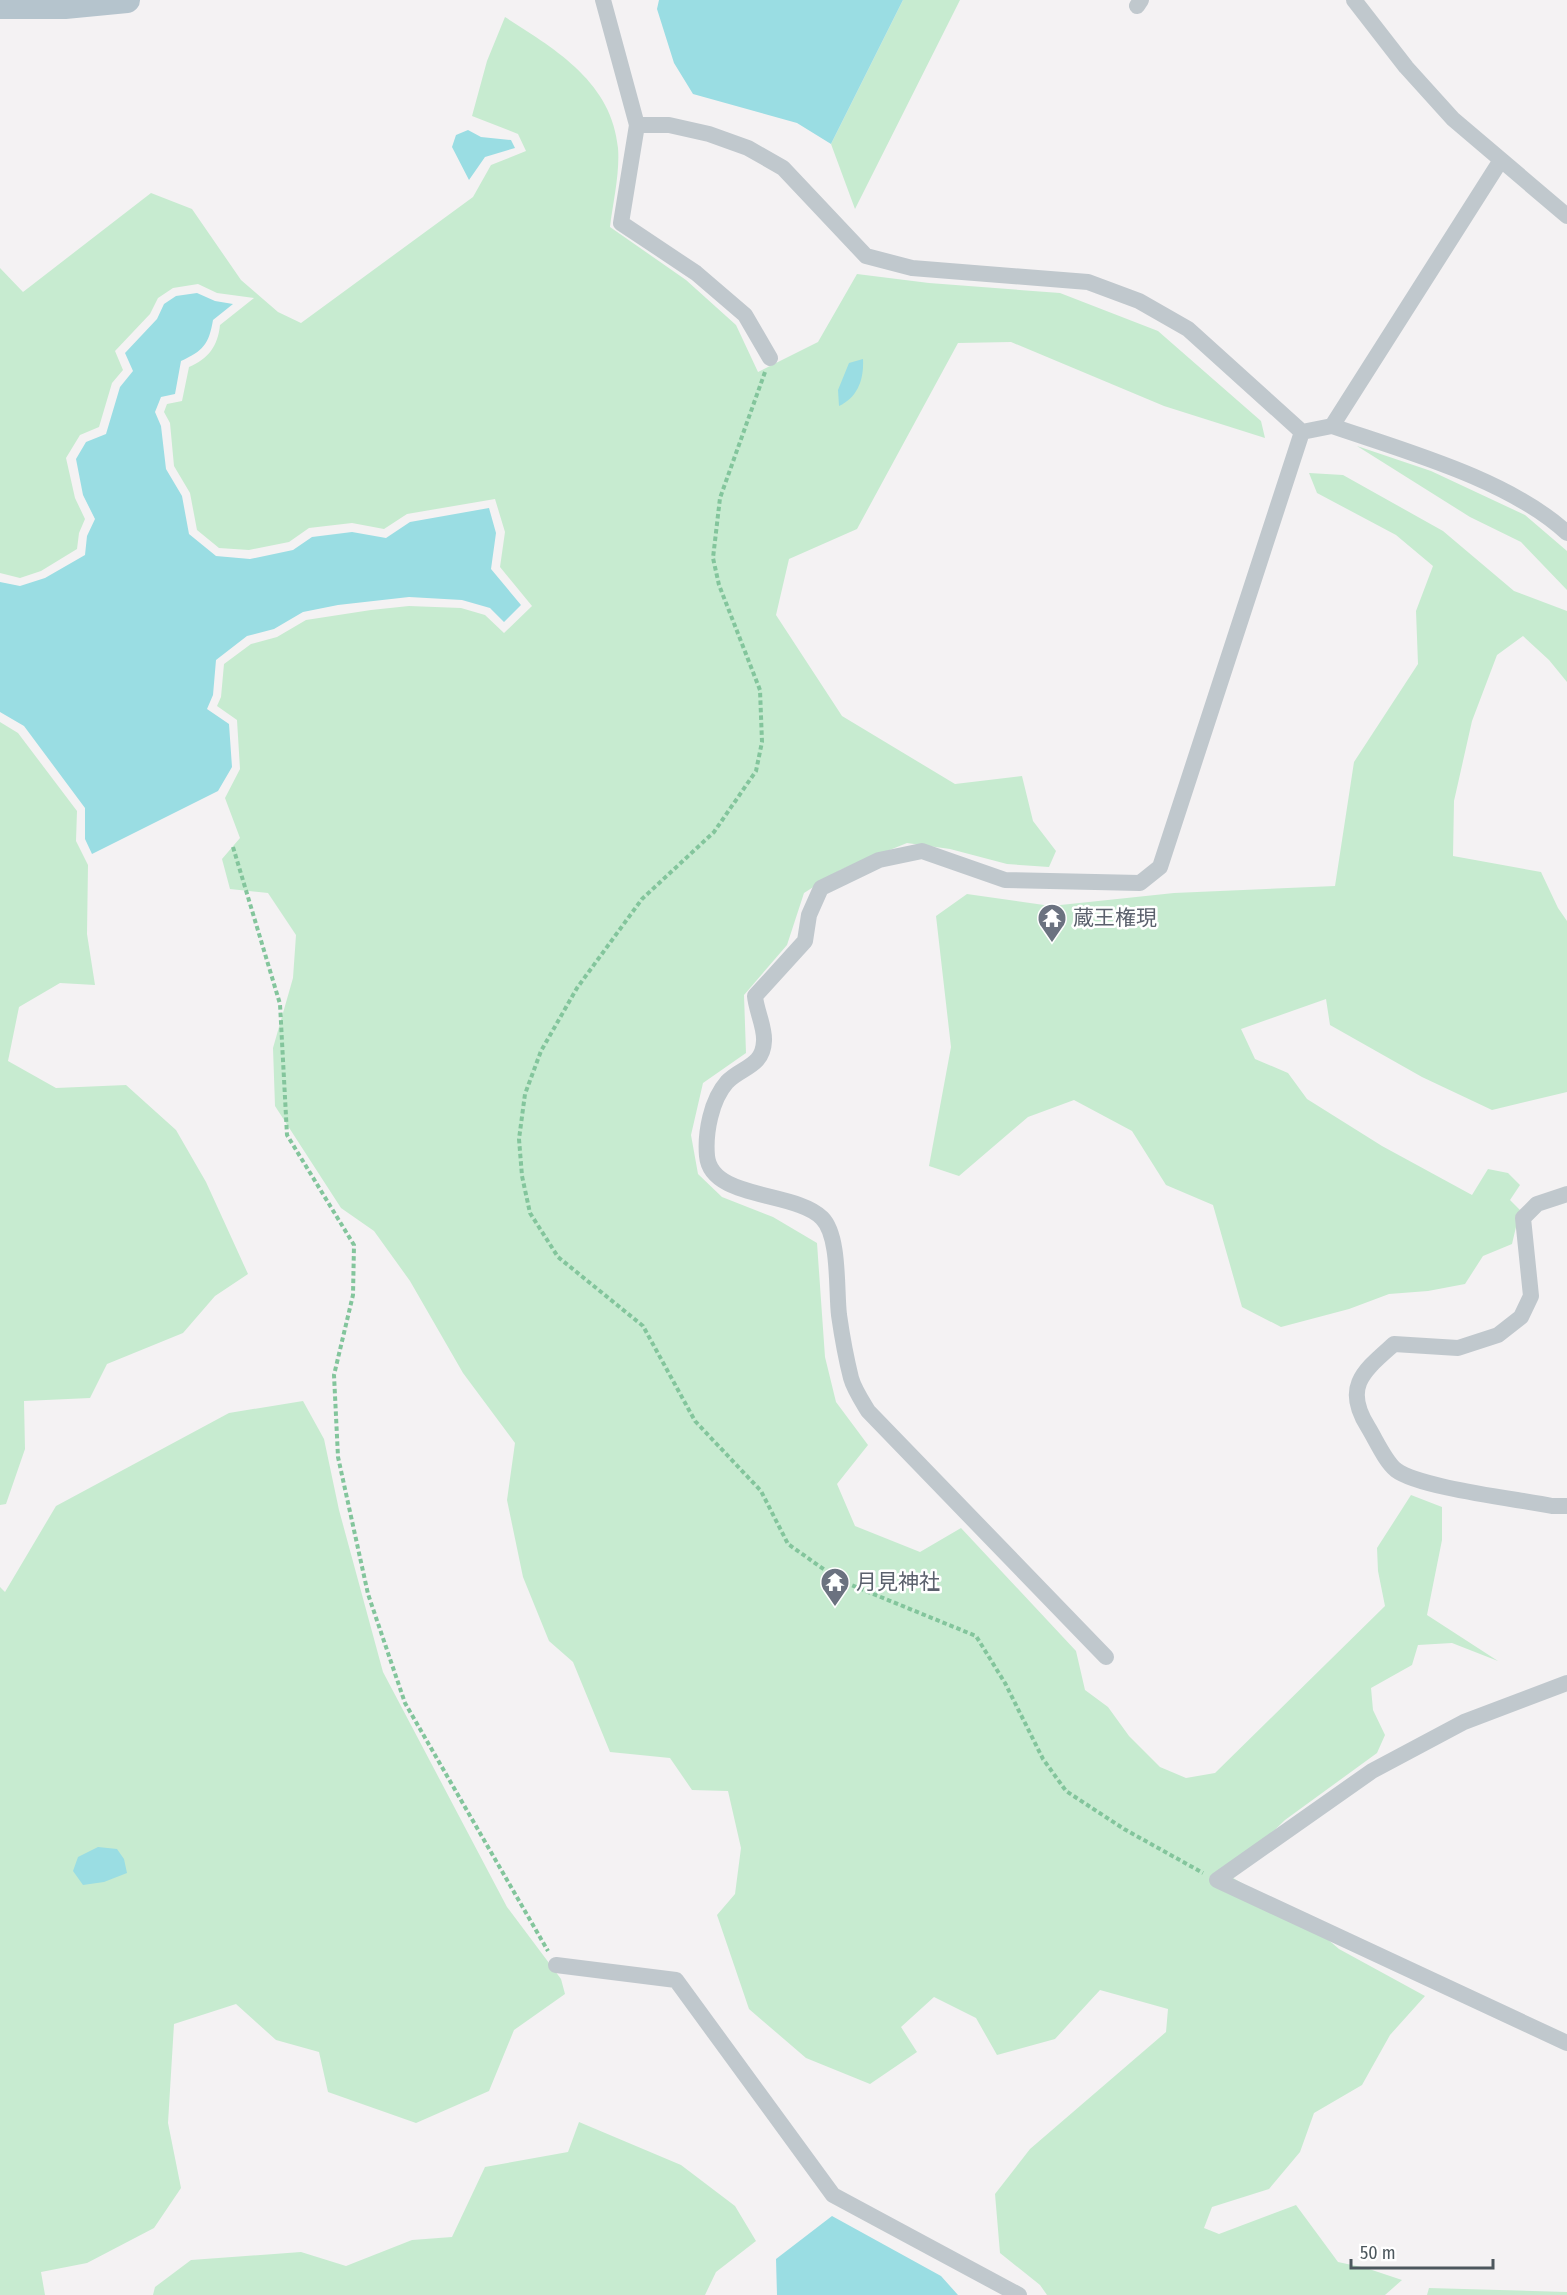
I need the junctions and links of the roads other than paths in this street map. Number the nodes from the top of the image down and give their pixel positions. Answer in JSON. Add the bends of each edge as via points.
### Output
{"nodes":[{"id":1,"x":127,"y":0,"type":"edge"},
{"id":2,"x":603,"y":0,"type":"edge"},
{"id":3,"x":1354,"y":0,"type":"edge"},
{"id":4,"x":0,"y":6,"type":"edge"},
{"id":5,"x":638,"y":125,"type":"junction"},
{"id":6,"x":1501,"y":160,"type":"junction"},
{"id":7,"x":1567,"y":216,"type":"edge"},
{"id":8,"x":770,"y":358,"type":"road end"},
{"id":9,"x":1332,"y":426,"type":"junction"},
{"id":10,"x":1302,"y":432,"type":"junction"},
{"id":11,"x":1567,"y":533,"type":"edge"},
{"id":12,"x":1567,"y":1194,"type":"edge"},
{"id":13,"x":1567,"y":1506,"type":"edge"},
{"id":14,"x":1106,"y":1657,"type":"dead end"},
{"id":15,"x":1567,"y":1683,"type":"edge"},
{"id":16,"x":556,"y":1965,"type":"road end"},
{"id":17,"x":1567,"y":2043,"type":"edge"},
{"id":18,"x":1019,"y":2295,"type":"edge"}],
"edges":[{"from":1,"to":4,"type":"main road","via":[[65,6]]},
{"from":2,"to":5,"type":"street"},
{"from":3,"to":6,"type":"street","via":[[1453,119]]},
{"from":5,"to":8,"type":"street","via":[[621,223],[696,273],[745,315]]},
{"from":5,"to":10,"type":"street","via":[[709,134],[748,148],[783,168],[866,256],[912,268],[1088,282],[1139,301],[1188,330]]},
{"from":6,"to":7,"type":"street"},
{"from":6,"to":9,"type":"street"},
{"from":9,"to":10,"type":"street"},
{"from":9,"to":11,"type":"street","via":[[1420,456],[1505,492]]},
{"from":10,"to":14,"type":"street","via":[[1160,867],[1140,883],[1005,880],[922,851],[879,860],[821,888],[809,915],[804,941],[755,996],[764,1040],[756,1064],[727,1082],[709,1124],[707,1158],[714,1173],[740,1190],[800,1203],[823,1218],[833,1243],[839,1315],[852,1381],[868,1411]]},
{"from":12,"to":13,"type":"street","via":[[1537,1204],[1522,1218],[1531,1296],[1521,1317],[1498,1335],[1458,1348],[1394,1344],[1361,1374],[1356,1400],[1360,1415],[1395,1469],[1418,1481]]},
{"from":15,"to":17,"type":"street","via":[[1464,1722],[1372,1771],[1217,1880]]},
{"from":16,"to":18,"type":"street","via":[[676,1980],[833,2195]]}]}
